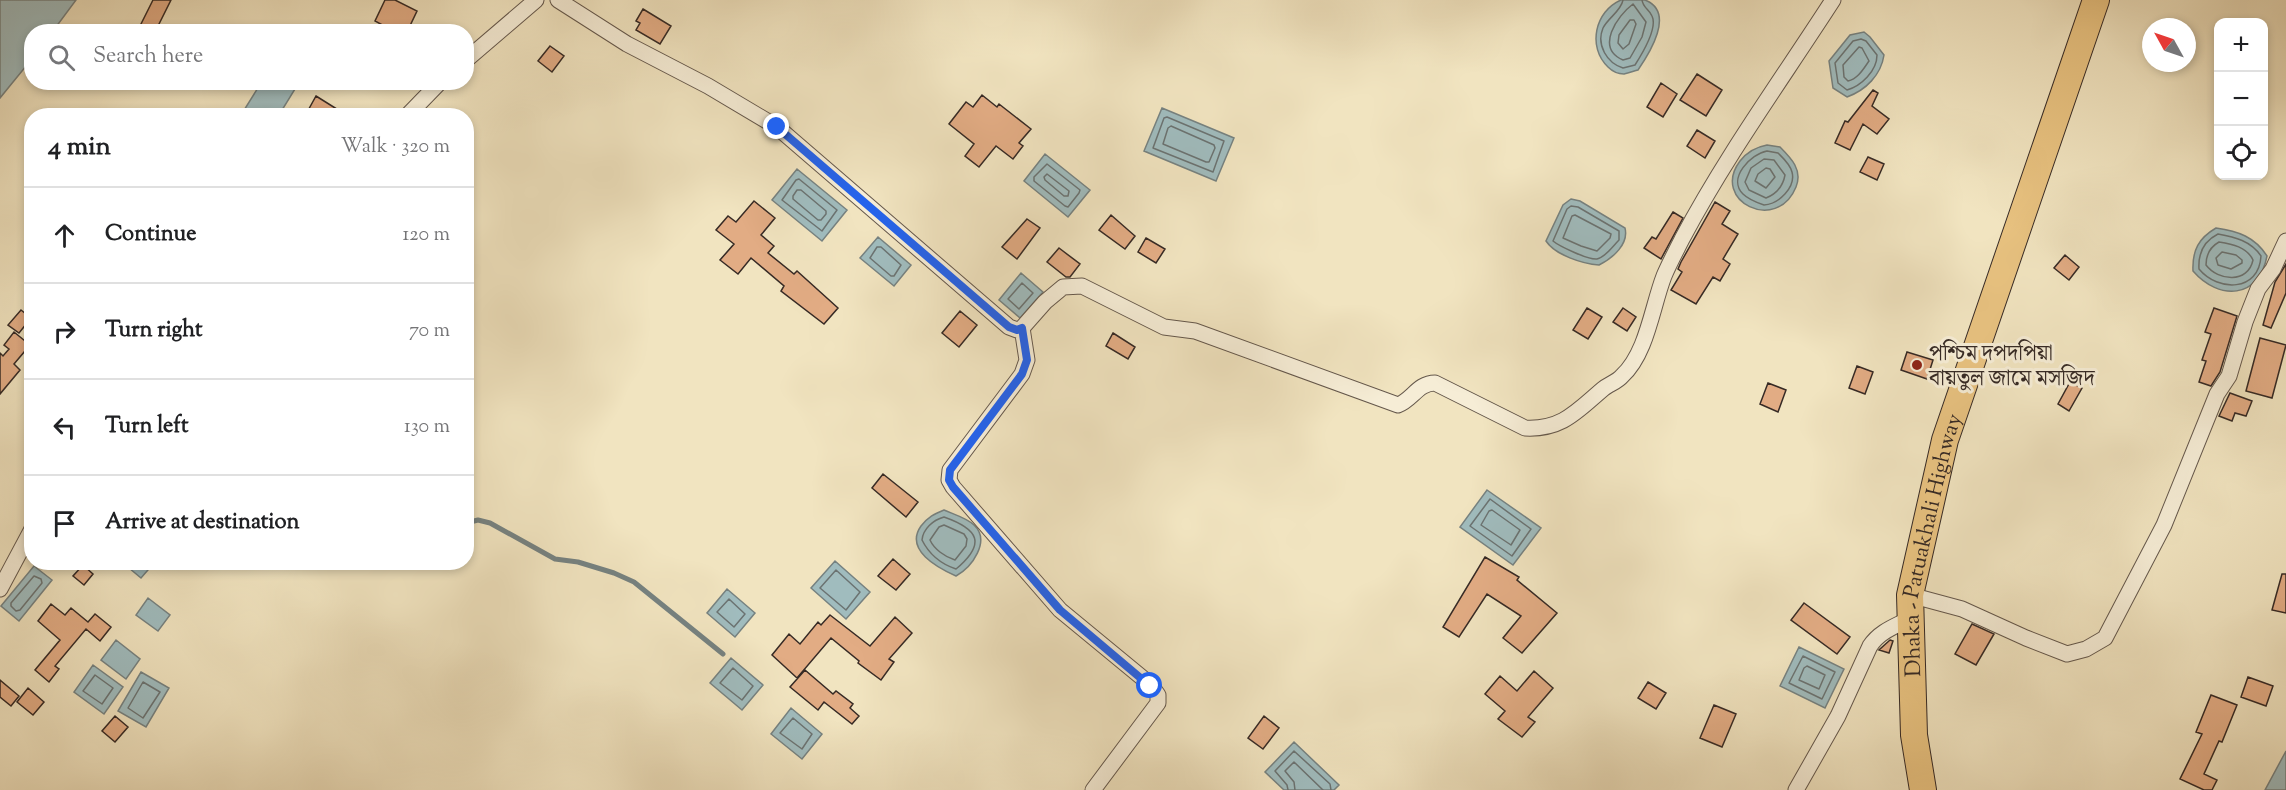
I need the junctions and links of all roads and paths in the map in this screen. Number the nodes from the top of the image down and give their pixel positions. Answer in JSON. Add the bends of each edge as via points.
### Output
{"nodes":[{"id":1,"x":536,"y":0,"type":"edge"},
{"id":2,"x":558,"y":0,"type":"edge"},
{"id":3,"x":1833,"y":0,"type":"edge"},
{"id":4,"x":2096,"y":0,"type":"edge"},
{"id":5,"x":474,"y":53,"type":"edge"},
{"id":6,"x":432,"y":90,"type":"edge"},
{"id":7,"x":415,"y":108,"type":"edge"},
{"id":8,"x":2286,"y":241,"type":"edge"},
{"id":9,"x":1022,"y":328,"type":"junction"},
{"id":10,"x":24,"y":544,"type":"edge"},
{"id":11,"x":0,"y":589,"type":"edge"},
{"id":12,"x":1911,"y":607,"type":"junction"},
{"id":13,"x":1093,"y":790,"type":"edge"},
{"id":14,"x":1796,"y":790,"type":"edge"},
{"id":15,"x":1923,"y":790,"type":"edge"}],
"edges":[{"from":1,"to":5,"type":"street"},
{"from":2,"to":9,"type":"street","via":[[627,44],[777,127],[1009,327]]},
{"from":3,"to":9,"type":"street","via":[[1684,237],[1664,276],[1635,358],[1622,377],[1559,424],[1525,428],[1435,383],[1429,383],[1398,405],[1205,334],[1164,327],[1082,286],[1063,287]]},
{"from":4,"to":12,"type":"highway","name":"Dhaka - Patuakhali Highway","via":[[1945,440]]},
{"from":6,"to":7,"type":"street"},
{"from":8,"to":12,"type":"street","via":[[2258,289],[2229,376],[2217,393],[2164,525],[2105,638],[2067,654],[1962,609]]},
{"from":9,"to":13,"type":"street","via":[[1027,360],[1022,374],[950,470],[949,480],[1060,610],[1158,695],[1158,703]]},
{"from":10,"to":11,"type":"street"},
{"from":12,"to":14,"type":"street","via":[[1875,638],[1838,716]]},
{"from":12,"to":15,"type":"highway","name":"Dhaka - Patuakhali Highway","via":[[1914,735]]}]}
